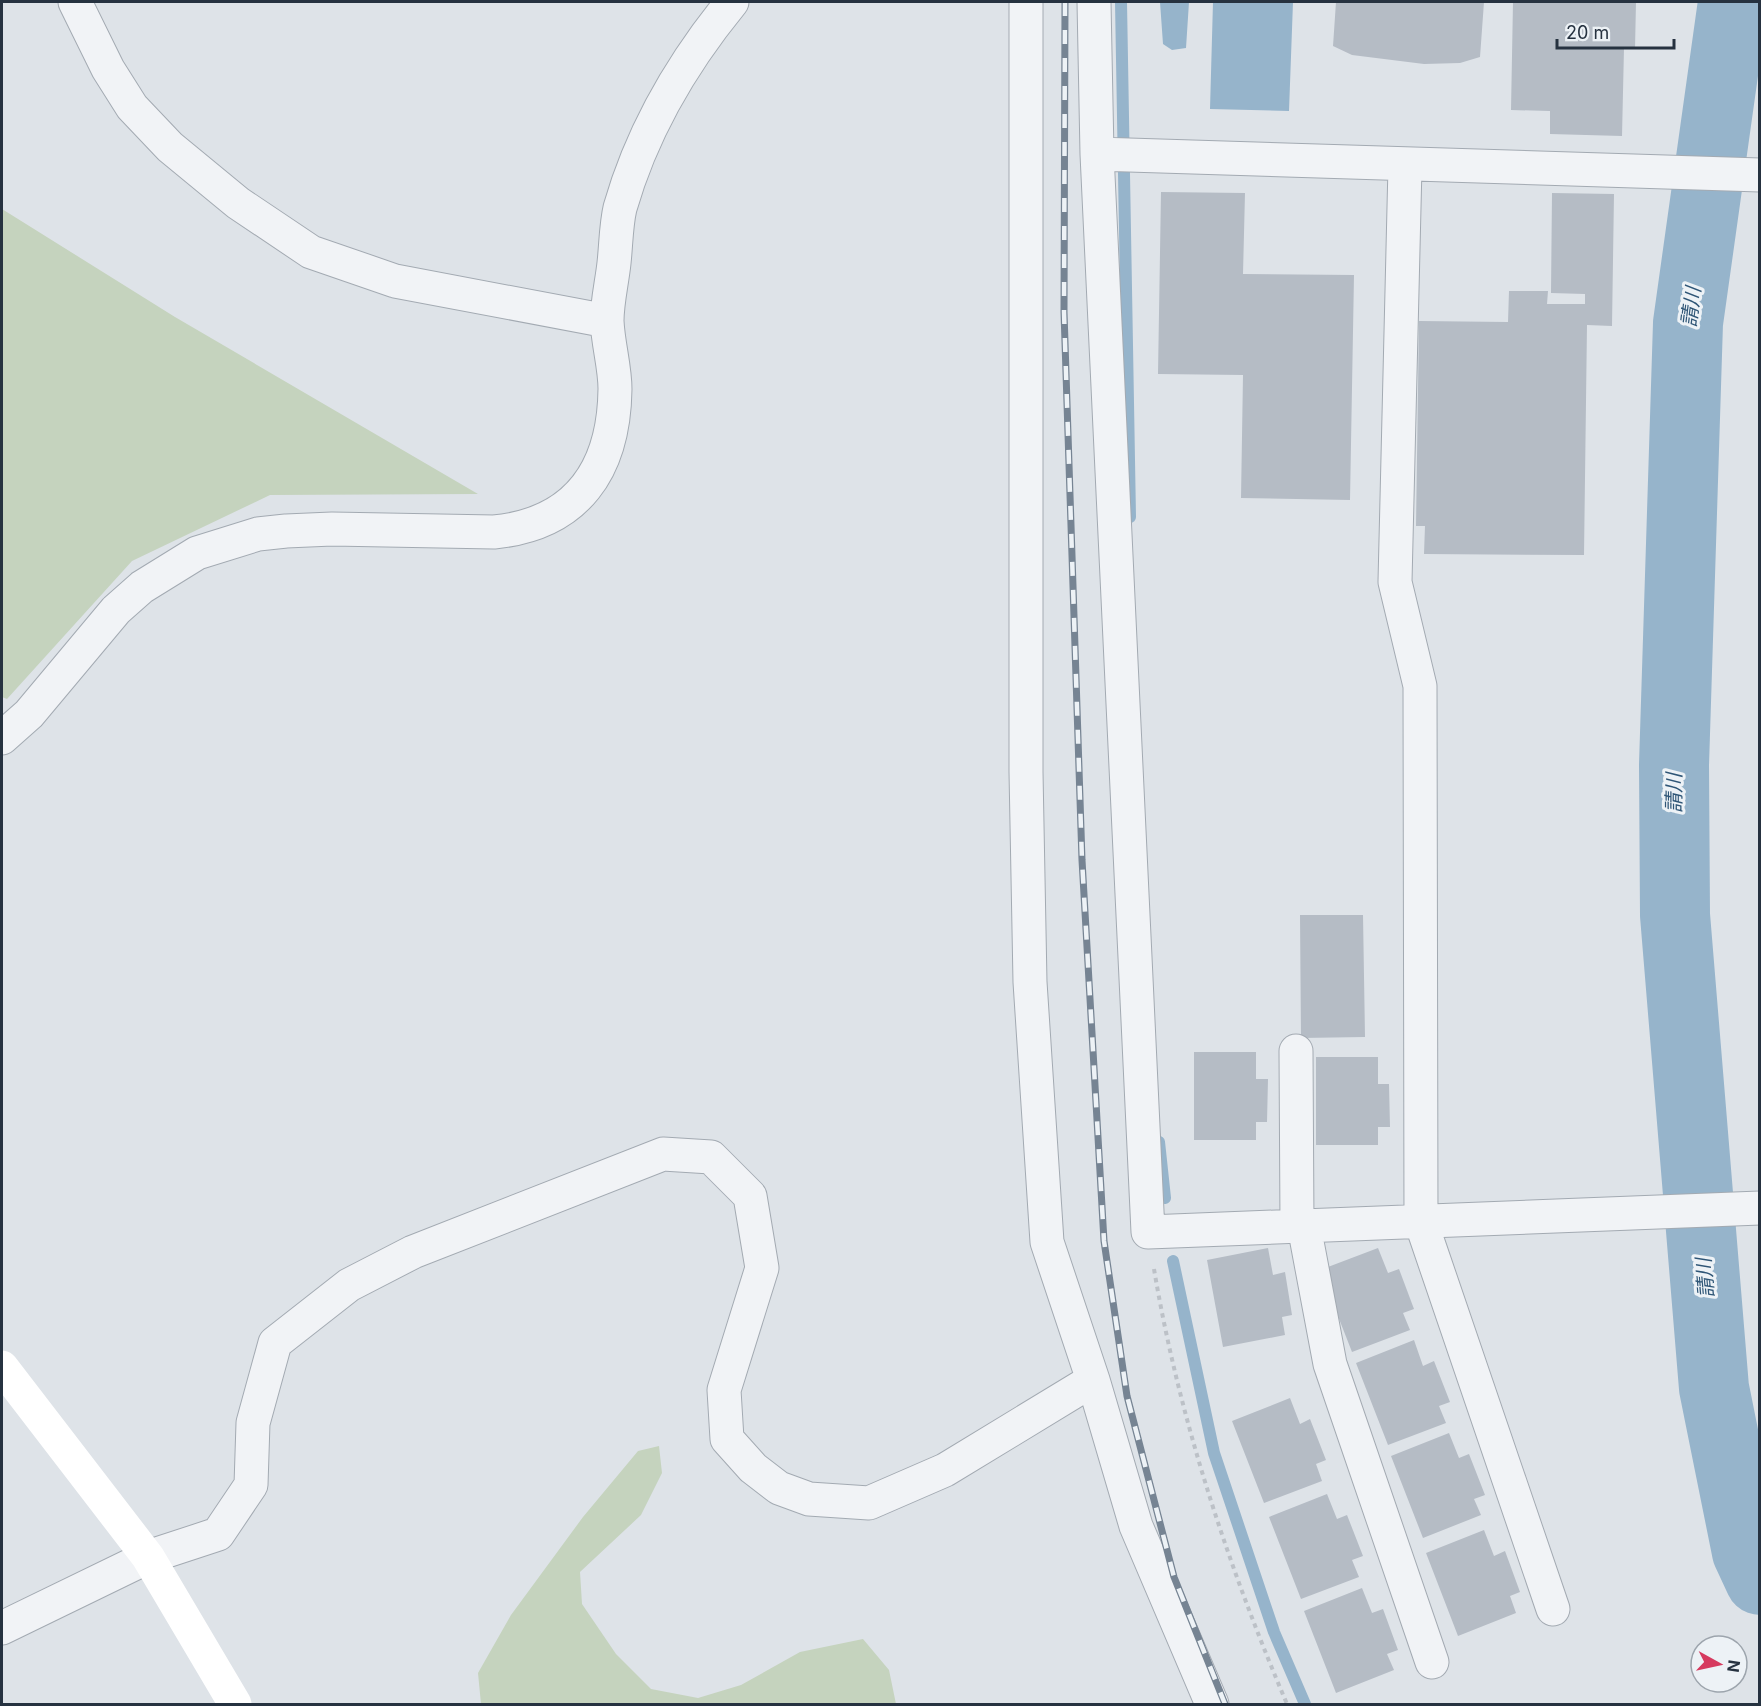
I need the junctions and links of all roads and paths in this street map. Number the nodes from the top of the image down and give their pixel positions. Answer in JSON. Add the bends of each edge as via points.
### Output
{"nodes":[{"id":1,"x":75,"y":2,"type":"edge"},
{"id":2,"x":732,"y":2,"type":"edge"},
{"id":3,"x":1026,"y":2,"type":"edge"},
{"id":4,"x":1094,"y":2,"type":"edge"},
{"id":5,"x":1116,"y":155,"type":"junction"},
{"id":6,"x":1405,"y":166,"type":"junction"},
{"id":7,"x":1760,"y":175,"type":"edge"},
{"id":8,"x":608,"y":321,"type":"junction"},
{"id":9,"x":2,"y":738,"type":"edge"},
{"id":10,"x":1296,"y":1051,"type":"dead end"},
{"id":11,"x":1752,"y":1208,"type":"edge"},
{"id":12,"x":1421,"y":1222,"type":"junction"},
{"id":13,"x":1301,"y":1226,"type":"junction"},
{"id":14,"x":1148,"y":1232,"type":"junction"},
{"id":15,"x":2,"y":1367,"type":"edge"},
{"id":16,"x":1093,"y":1380,"type":"junction"},
{"id":17,"x":148,"y":1557,"type":"junction"},
{"id":18,"x":1553,"y":1609,"type":"dead end"},
{"id":19,"x":2,"y":1628,"type":"edge"},
{"id":20,"x":1432,"y":1662,"type":"dead end"},
{"id":21,"x":235,"y":1704,"type":"edge"},
{"id":22,"x":1212,"y":1704,"type":"edge"},
{"id":23,"x":1287,"y":1704,"type":"edge"}],
"edges":[{"from":1,"to":8,"type":"street","via":[[132,107],[170,147],[238,203],[311,252],[395,281]]},
{"from":2,"to":8,"type":"street","via":[[661,105],[640,153],[620,210]]},
{"from":3,"to":16,"type":"street","via":[[1026,772],[1030,982],[1047,1242]]},
{"from":4,"to":5,"type":"street"},
{"from":5,"to":6,"type":"street"},
{"from":5,"to":14,"type":"street"},
{"from":6,"to":7,"type":"street"},
{"from":6,"to":12,"type":"street","via":[[1395,582],[1420,686]]},
{"from":8,"to":9,"type":"street","via":[[615,389],[602,464],[570,504],[544,522],[494,532],[286,531],[258,534],[197,553],[142,587],[116,610],[29,714]]},
{"from":10,"to":13,"type":"street"},
{"from":11,"to":12,"type":"street"},
{"from":12,"to":13,"type":"street"},
{"from":12,"to":18,"type":"street"},
{"from":13,"to":14,"type":"street"},
{"from":13,"to":20,"type":"street","via":[[1330,1364]]},
{"from":14,"to":23,"type":"path","via":[[1182,1398],[1218,1520]]},
{"from":15,"to":17,"type":"street"},
{"from":16,"to":17,"type":"street","via":[[945,1470],[869,1503],[809,1499],[779,1488],[753,1468],[727,1439],[724,1390],[762,1269],[750,1196],[711,1157],[663,1154],[413,1252],[350,1285],[275,1343],[252,1423],[251,1485],[218,1534]]},
{"from":16,"to":22,"type":"street","via":[[1136,1526]]},
{"from":17,"to":19,"type":"street"},
{"from":17,"to":21,"type":"street"}]}
